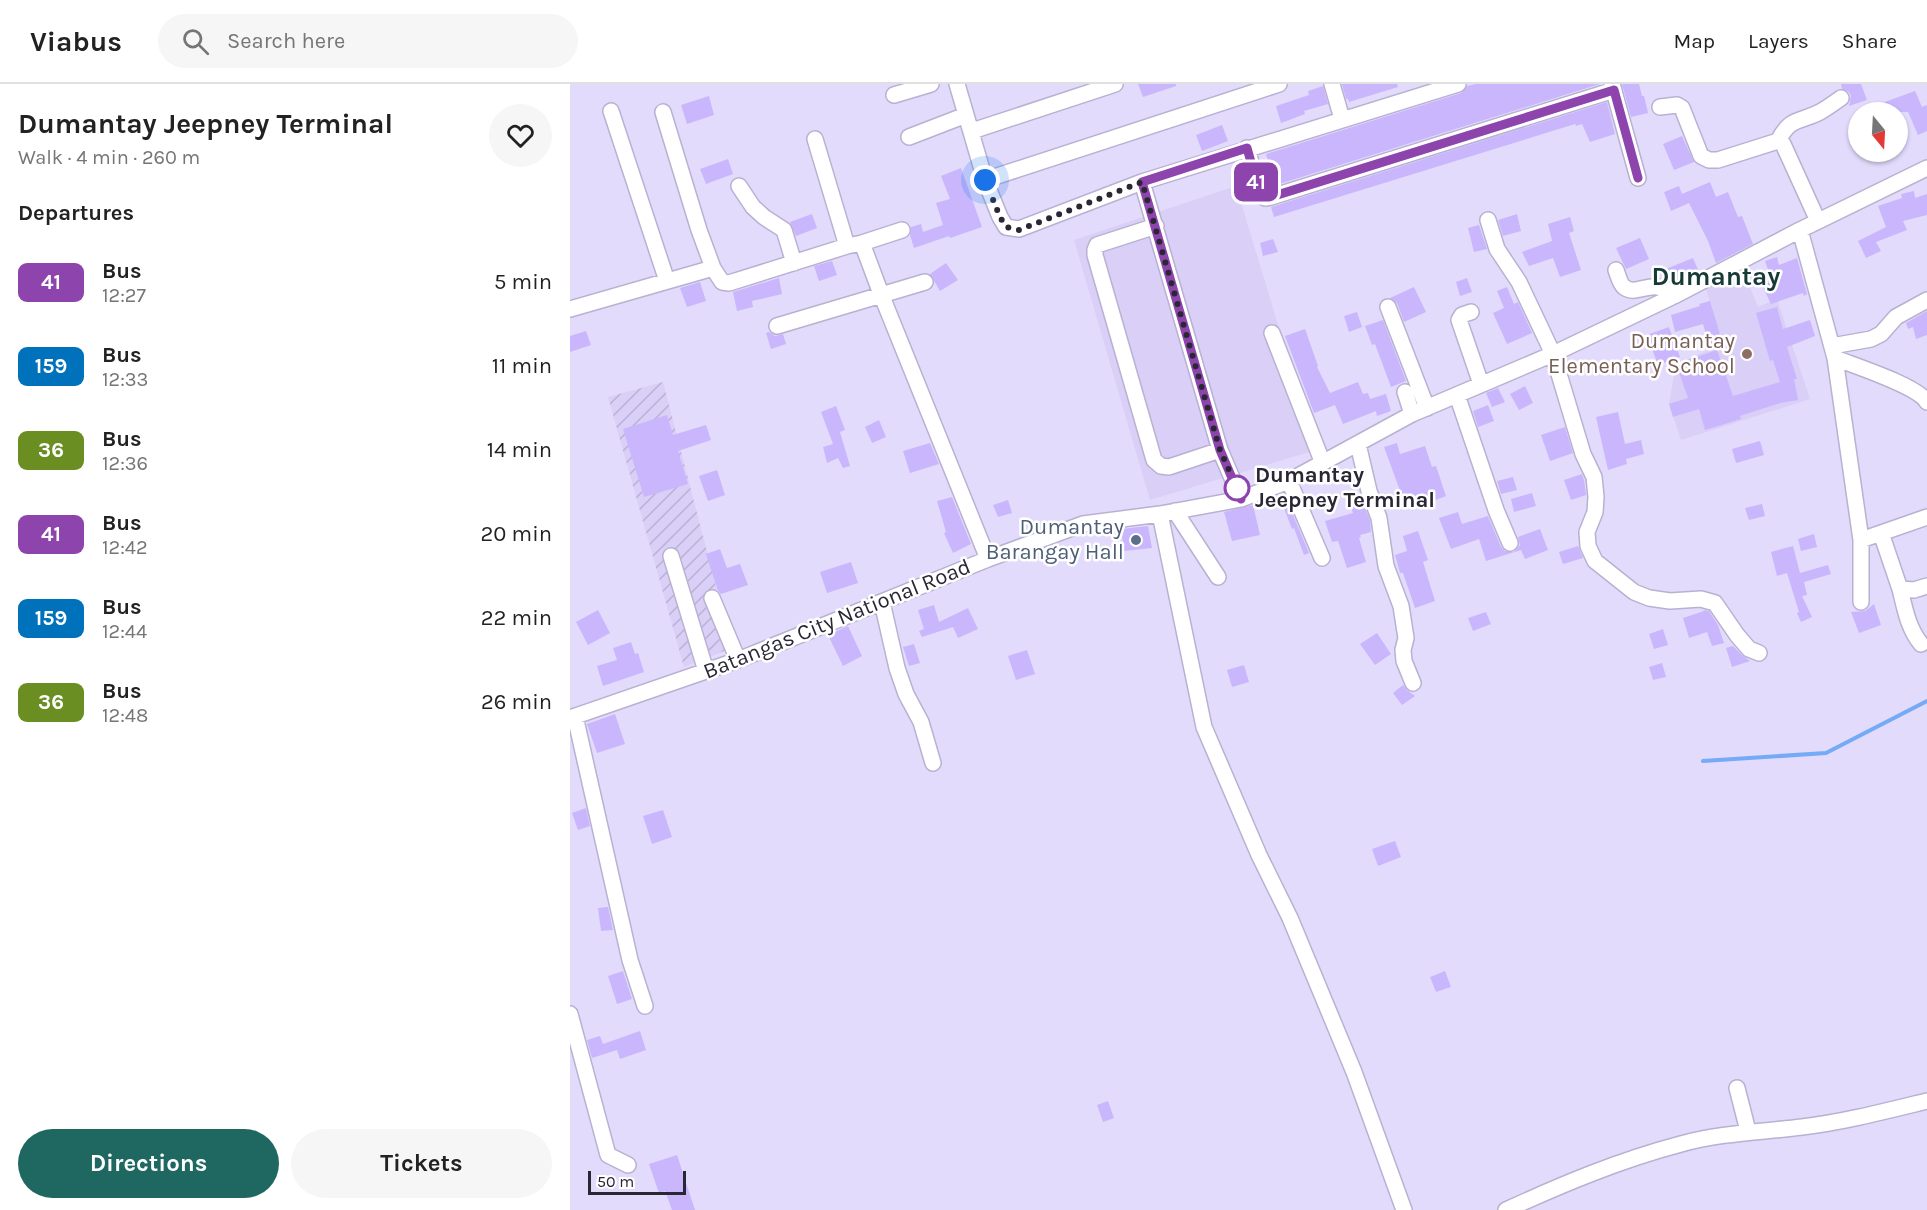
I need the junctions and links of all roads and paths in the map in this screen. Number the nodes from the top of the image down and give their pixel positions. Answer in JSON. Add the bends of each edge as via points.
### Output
{"nodes":[{"id":1,"x":931,"y":84,"type":"edge"},
{"id":2,"x":957,"y":84,"type":"edge"},
{"id":3,"x":1115,"y":84,"type":"edge"},
{"id":4,"x":1280,"y":84,"type":"edge"},
{"id":5,"x":1332,"y":84,"type":"edge"},
{"id":6,"x":1458,"y":84,"type":"edge"},
{"id":7,"x":1613,"y":87,"type":"edge"},
{"id":8,"x":894,"y":95,"type":"dead end"},
{"id":9,"x":1840,"y":98,"type":"dead end"},
{"id":10,"x":1660,"y":107,"type":"dead end"},
{"id":11,"x":611,"y":111,"type":"dead end"},
{"id":12,"x":663,"y":112,"type":"dead end"},
{"id":13,"x":966,"y":115,"type":"junction"},
{"id":14,"x":1342,"y":119,"type":"junction"},
{"id":15,"x":972,"y":131,"type":"junction"},
{"id":16,"x":909,"y":137,"type":"dead end"},
{"id":17,"x":815,"y":139,"type":"dead end"},
{"id":18,"x":1779,"y":141,"type":"junction"},
{"id":19,"x":1247,"y":148,"type":"junction"},
{"id":20,"x":1927,"y":168,"type":"edge"},
{"id":21,"x":1638,"y":178,"type":"dead end"},
{"id":22,"x":985,"y":180,"type":"junction"},
{"id":23,"x":1142,"y":182,"type":"junction"},
{"id":24,"x":739,"y":186,"type":"dead end"},
{"id":25,"x":1488,"y":220,"type":"dead end"},
{"id":26,"x":1818,"y":221,"type":"junction"},
{"id":27,"x":1156,"y":226,"type":"junction"},
{"id":28,"x":902,"y":230,"type":"dead end"},
{"id":29,"x":1800,"y":230,"type":"junction"},
{"id":30,"x":855,"y":245,"type":"junction"},
{"id":31,"x":794,"y":263,"type":"junction"},
{"id":32,"x":712,"y":268,"type":"junction"},
{"id":33,"x":1616,"y":270,"type":"dead end"},
{"id":34,"x":668,"y":281,"type":"junction"},
{"id":35,"x":926,"y":282,"type":"dead end"},
{"id":36,"x":881,"y":294,"type":"junction"},
{"id":37,"x":1674,"y":296,"type":"junction"},
{"id":38,"x":1927,"y":300,"type":"edge"},
{"id":39,"x":1388,"y":307,"type":"dead end"},
{"id":40,"x":570,"y":309,"type":"edge"},
{"id":41,"x":1471,"y":312,"type":"dead end"},
{"id":42,"x":777,"y":326,"type":"dead end"},
{"id":43,"x":1272,"y":333,"type":"dead end"},
{"id":44,"x":1834,"y":352,"type":"junction"},
{"id":45,"x":1553,"y":354,"type":"junction"},
{"id":46,"x":1481,"y":384,"type":"junction"},
{"id":47,"x":1405,"y":393,"type":"dead end"},
{"id":48,"x":1457,"y":395,"type":"junction"},
{"id":49,"x":1927,"y":402,"type":"edge"},
{"id":50,"x":1427,"y":408,"type":"junction"},
{"id":51,"x":1412,"y":414,"type":"junction"},
{"id":52,"x":1358,"y":444,"type":"junction"},
{"id":53,"x":1220,"y":450,"type":"junction"},
{"id":54,"x":1322,"y":461,"type":"junction"},
{"id":55,"x":1289,"y":481,"type":"junction"},
{"id":56,"x":1241,"y":499,"type":"junction"},
{"id":57,"x":1175,"y":511,"type":"junction"},
{"id":58,"x":1160,"y":514,"type":"junction"},
{"id":59,"x":1927,"y":517,"type":"edge"},
{"id":60,"x":1881,"y":533,"type":"junction"},
{"id":61,"x":1861,"y":540,"type":"junction"},
{"id":62,"x":1510,"y":543,"type":"dead end"},
{"id":63,"x":671,"y":556,"type":"dead end"},
{"id":64,"x":1323,"y":558,"type":"dead end"},
{"id":65,"x":988,"y":559,"type":"junction"},
{"id":66,"x":1218,"y":577,"type":"dead end"},
{"id":67,"x":1927,"y":586,"type":"edge"},
{"id":68,"x":1900,"y":589,"type":"junction"},
{"id":69,"x":712,"y":598,"type":"dead end"},
{"id":70,"x":882,"y":602,"type":"junction"},
{"id":71,"x":1861,"y":602,"type":"dead end"},
{"id":72,"x":1921,"y":644,"type":"dead end"},
{"id":73,"x":1759,"y":653,"type":"dead end"},
{"id":74,"x":738,"y":660,"type":"junction"},
{"id":75,"x":706,"y":671,"type":"junction"},
{"id":76,"x":1413,"y":683,"type":"dead end"},
{"id":77,"x":572,"y":717,"type":"edge"},
{"id":78,"x":933,"y":763,"type":"dead end"},
{"id":79,"x":645,"y":1006,"type":"dead end"},
{"id":80,"x":570,"y":1014,"type":"edge"},
{"id":81,"x":1737,"y":1088,"type":"dead end"},
{"id":82,"x":1927,"y":1101,"type":"edge"},
{"id":83,"x":1748,"y":1131,"type":"junction"},
{"id":84,"x":628,"y":1165,"type":"dead end"},
{"id":85,"x":1404,"y":1210,"type":"edge"},
{"id":86,"x":1506,"y":1210,"type":"edge"}],
"edges":[{"from":1,"to":8,"type":"street"},
{"from":2,"to":13,"type":"street"},
{"from":3,"to":15,"type":"street"},
{"from":4,"to":22,"type":"street"},
{"from":5,"to":14,"type":"street"},
{"from":6,"to":14,"type":"street"},
{"from":7,"to":19,"type":"street","via":[[1271,197],[1260,194]]},
{"from":7,"to":21,"type":"street"},
{"from":9,"to":18,"type":"street","via":[[1821,112],[1792,123]]},
{"from":10,"to":18,"type":"street","via":[[1683,108],[1701,156],[1709,160]]},
{"from":11,"to":34,"type":"street"},
{"from":12,"to":32,"type":"street"},
{"from":13,"to":15,"type":"street"},
{"from":13,"to":16,"type":"street"},
{"from":14,"to":19,"type":"street"},
{"from":15,"to":22,"type":"street"},
{"from":17,"to":30,"type":"street"},
{"from":18,"to":26,"type":"street"},
{"from":19,"to":23,"type":"street"},
{"from":20,"to":26,"type":"street","name":"Batangas City National Road"},
{"from":22,"to":23,"type":"street","via":[[1006,227],[1019,230]]},
{"from":23,"to":27,"type":"street"},
{"from":24,"to":31,"type":"street","via":[[753,207],[784,230]]},
{"from":25,"to":45,"type":"street","via":[[1497,249],[1519,282]]},
{"from":26,"to":29,"type":"street","name":"Batangas City National Road"},
{"from":27,"to":53,"type":"street"},
{"from":27,"to":53,"type":"street","via":[[1097,245],[1095,255],[1105,290],[1154,460],[1169,467]]},
{"from":28,"to":30,"type":"street"},
{"from":29,"to":37,"type":"street","name":"Batangas City National Road"},
{"from":29,"to":44,"type":"street"},
{"from":30,"to":31,"type":"street"},
{"from":30,"to":36,"type":"street"},
{"from":31,"to":32,"type":"street","via":[[729,283],[722,282]]},
{"from":32,"to":34,"type":"street"},
{"from":33,"to":37,"type":"street","via":[[1626,289],[1660,287]]},
{"from":34,"to":40,"type":"street"},
{"from":35,"to":36,"type":"street"},
{"from":36,"to":42,"type":"street"},
{"from":36,"to":65,"type":"street"},
{"from":37,"to":45,"type":"street","name":"Batangas City National Road"},
{"from":38,"to":44,"type":"street","via":[[1896,317],[1881,334]]},
{"from":39,"to":50,"type":"street"},
{"from":41,"to":46,"type":"street","via":[[1459,320]]},
{"from":43,"to":54,"type":"street"},
{"from":44,"to":49,"type":"street","via":[[1924,396]]},
{"from":44,"to":61,"type":"street"},
{"from":45,"to":46,"type":"street","name":"Batangas City National Road"},
{"from":45,"to":73,"type":"street","via":[[1583,454],[1594,477],[1595,512],[1587,532],[1595,561],[1634,592],[1649,598],[1714,603],[1749,649]]},
{"from":46,"to":48,"type":"street","name":"Batangas City National Road"},
{"from":47,"to":51,"type":"street"},
{"from":48,"to":50,"type":"street","name":"Batangas City National Road"},
{"from":48,"to":62,"type":"street"},
{"from":50,"to":51,"type":"street","name":"Batangas City National Road"},
{"from":51,"to":52,"type":"street","name":"Batangas City National Road"},
{"from":52,"to":54,"type":"street","name":"Batangas City National Road"},
{"from":52,"to":76,"type":"street","via":[[1379,518],[1386,566],[1401,606],[1406,638],[1404,661]]},
{"from":53,"to":56,"type":"street"},
{"from":54,"to":55,"type":"street","name":"Batangas City National Road"},
{"from":55,"to":56,"type":"street","name":"Batangas City National Road"},
{"from":55,"to":64,"type":"street"},
{"from":56,"to":57,"type":"street","name":"Batangas City National Road"},
{"from":57,"to":58,"type":"street","name":"Batangas City National Road"},
{"from":57,"to":66,"type":"street"},
{"from":58,"to":65,"type":"street","name":"Batangas City National Road","via":[[1083,524]]},
{"from":58,"to":85,"type":"street","via":[[1204,727],[1341,1039]]},
{"from":59,"to":60,"type":"street"},
{"from":60,"to":61,"type":"street"},
{"from":60,"to":68,"type":"street"},
{"from":61,"to":71,"type":"street"},
{"from":63,"to":75,"type":"street"},
{"from":65,"to":70,"type":"street","name":"Batangas City National Road"},
{"from":67,"to":68,"type":"street"},
{"from":68,"to":72,"type":"street","via":[[1913,634]]},
{"from":69,"to":74,"type":"street"},
{"from":70,"to":74,"type":"street","name":"Batangas City National Road"},
{"from":70,"to":78,"type":"street","via":[[897,668],[921,722]]},
{"from":74,"to":75,"type":"street","name":"Batangas City National Road"},
{"from":75,"to":77,"type":"street","name":"Batangas City National Road"},
{"from":77,"to":79,"type":"street","via":[[625,942]]},
{"from":80,"to":84,"type":"street","via":[[608,1155]]},
{"from":81,"to":83,"type":"street"},
{"from":82,"to":83,"type":"street","via":[[1803,1127]]},
{"from":83,"to":86,"type":"street","via":[[1682,1143],[1616,1164]]}]}
